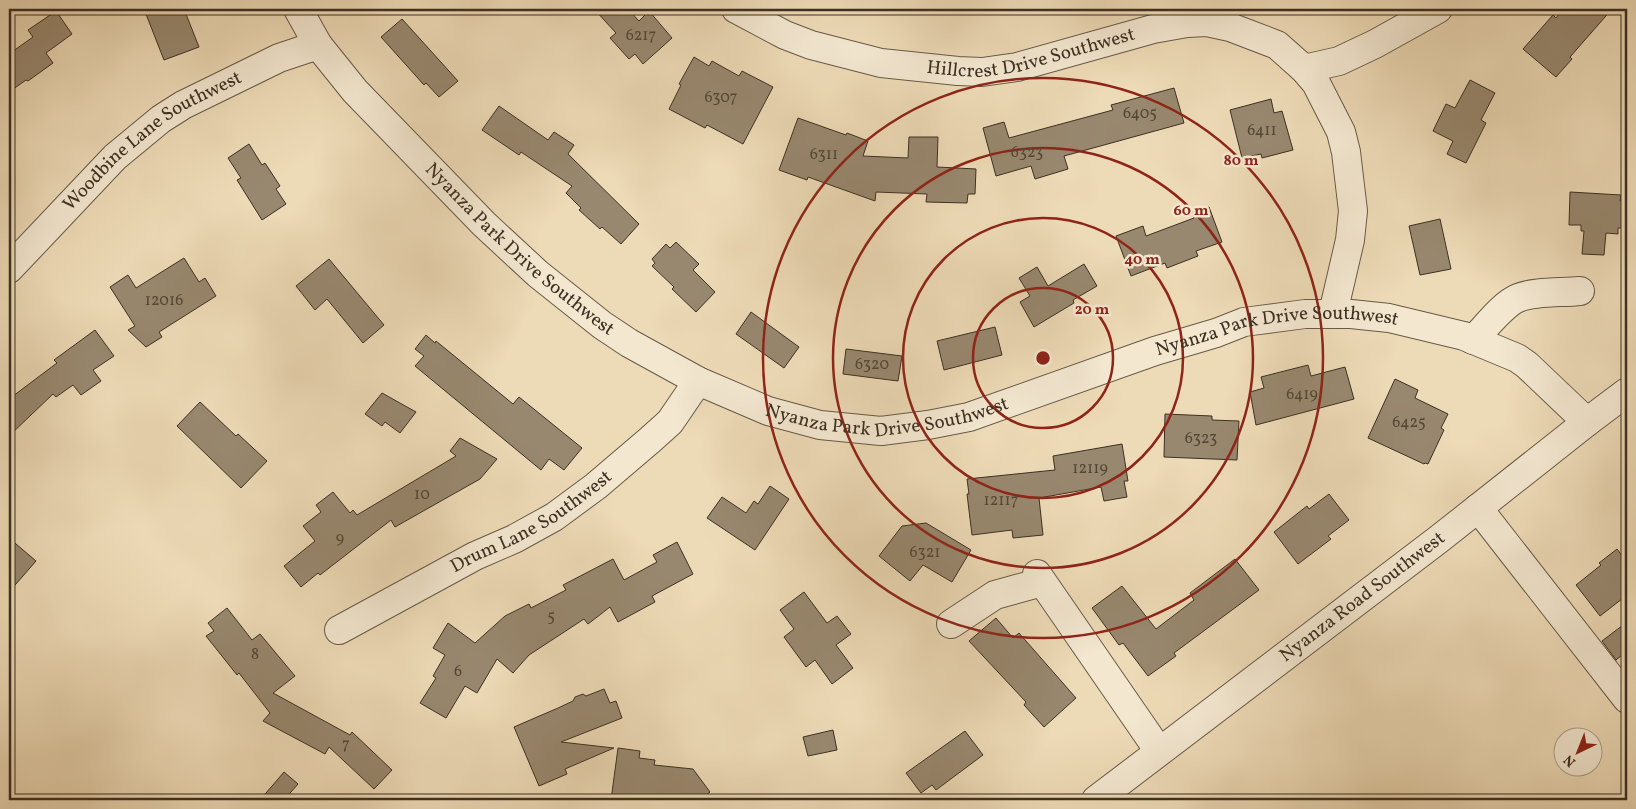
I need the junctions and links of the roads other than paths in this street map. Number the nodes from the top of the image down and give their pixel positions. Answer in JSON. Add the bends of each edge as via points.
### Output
{"nodes":[{"id":1,"x":298,"y":9,"type":"edge"},
{"id":2,"x":736,"y":9,"type":"edge"},
{"id":3,"x":1438,"y":9,"type":"edge"},
{"id":4,"x":318,"y":45,"type":"junction"},
{"id":5,"x":1304,"y":69,"type":"junction"},
{"id":6,"x":9,"y":270,"type":"edge"},
{"id":7,"x":1580,"y":291,"type":"dead end"},
{"id":8,"x":1333,"y":313,"type":"junction"},
{"id":9,"x":1473,"y":340,"type":"junction"},
{"id":10,"x":698,"y":381,"type":"junction"},
{"id":11,"x":1627,"y":392,"type":"edge"},
{"id":12,"x":1588,"y":422,"type":"junction"},
{"id":13,"x":1478,"y":508,"type":"junction"},
{"id":14,"x":951,"y":624,"type":"dead end"},
{"id":15,"x":339,"y":630,"type":"dead end"},
{"id":16,"x":1627,"y":699,"type":"edge"},
{"id":17,"x":1159,"y":751,"type":"junction"},
{"id":18,"x":1096,"y":800,"type":"edge"}],
"edges":[{"from":1,"to":4,"type":"street","name":"Nyanza Park Drive Southwest"},
{"from":2,"to":5,"type":"street","name":"Hillcrest Drive Southwest","via":[[811,45],[881,63],[982,72],[1017,67],[1153,29],[1207,22],[1277,45]]},
{"from":3,"to":5,"type":"street","via":[[1338,61]]},
{"from":4,"to":6,"type":"street","name":"Woodbine Lane Southwest","via":[[279,58],[160,119],[115,157]]},
{"from":4,"to":10,"type":"street","name":"Nyanza Park Drive Southwest","via":[[354,91],[484,224],[538,274],[629,343]]},
{"from":5,"to":8,"type":"street","name":"Hillcrest Drive Southwest","via":[[1316,83],[1341,132],[1352,193],[1350,240]]},
{"from":7,"to":9,"type":"street","via":[[1517,298]]},
{"from":8,"to":9,"type":"street","name":"Nyanza Park Drive Southwest","via":[[1389,318]]},
{"from":8,"to":10,"type":"street","name":"Nyanza Park Drive Southwest","via":[[1244,322],[969,417],[881,431],[820,425],[768,411]]},
{"from":9,"to":12,"type":"street","name":"Nyanza Park Drive Southwest","via":[[1527,365]]},
{"from":10,"to":15,"type":"street","name":"Drum Lane Southwest","via":[[670,422],[596,486],[554,517]]},
{"from":11,"to":12,"type":"street","name":"Nyanza Road Southwest"},
{"from":12,"to":13,"type":"street","name":"Nyanza Road Southwest"},
{"from":13,"to":16,"type":"street"},
{"from":13,"to":17,"type":"street","name":"Nyanza Road Southwest"},
{"from":14,"to":17,"type":"street","via":[[995,595],[1039,578]]},
{"from":17,"to":18,"type":"street","name":"Nyanza Road Southwest"}]}
